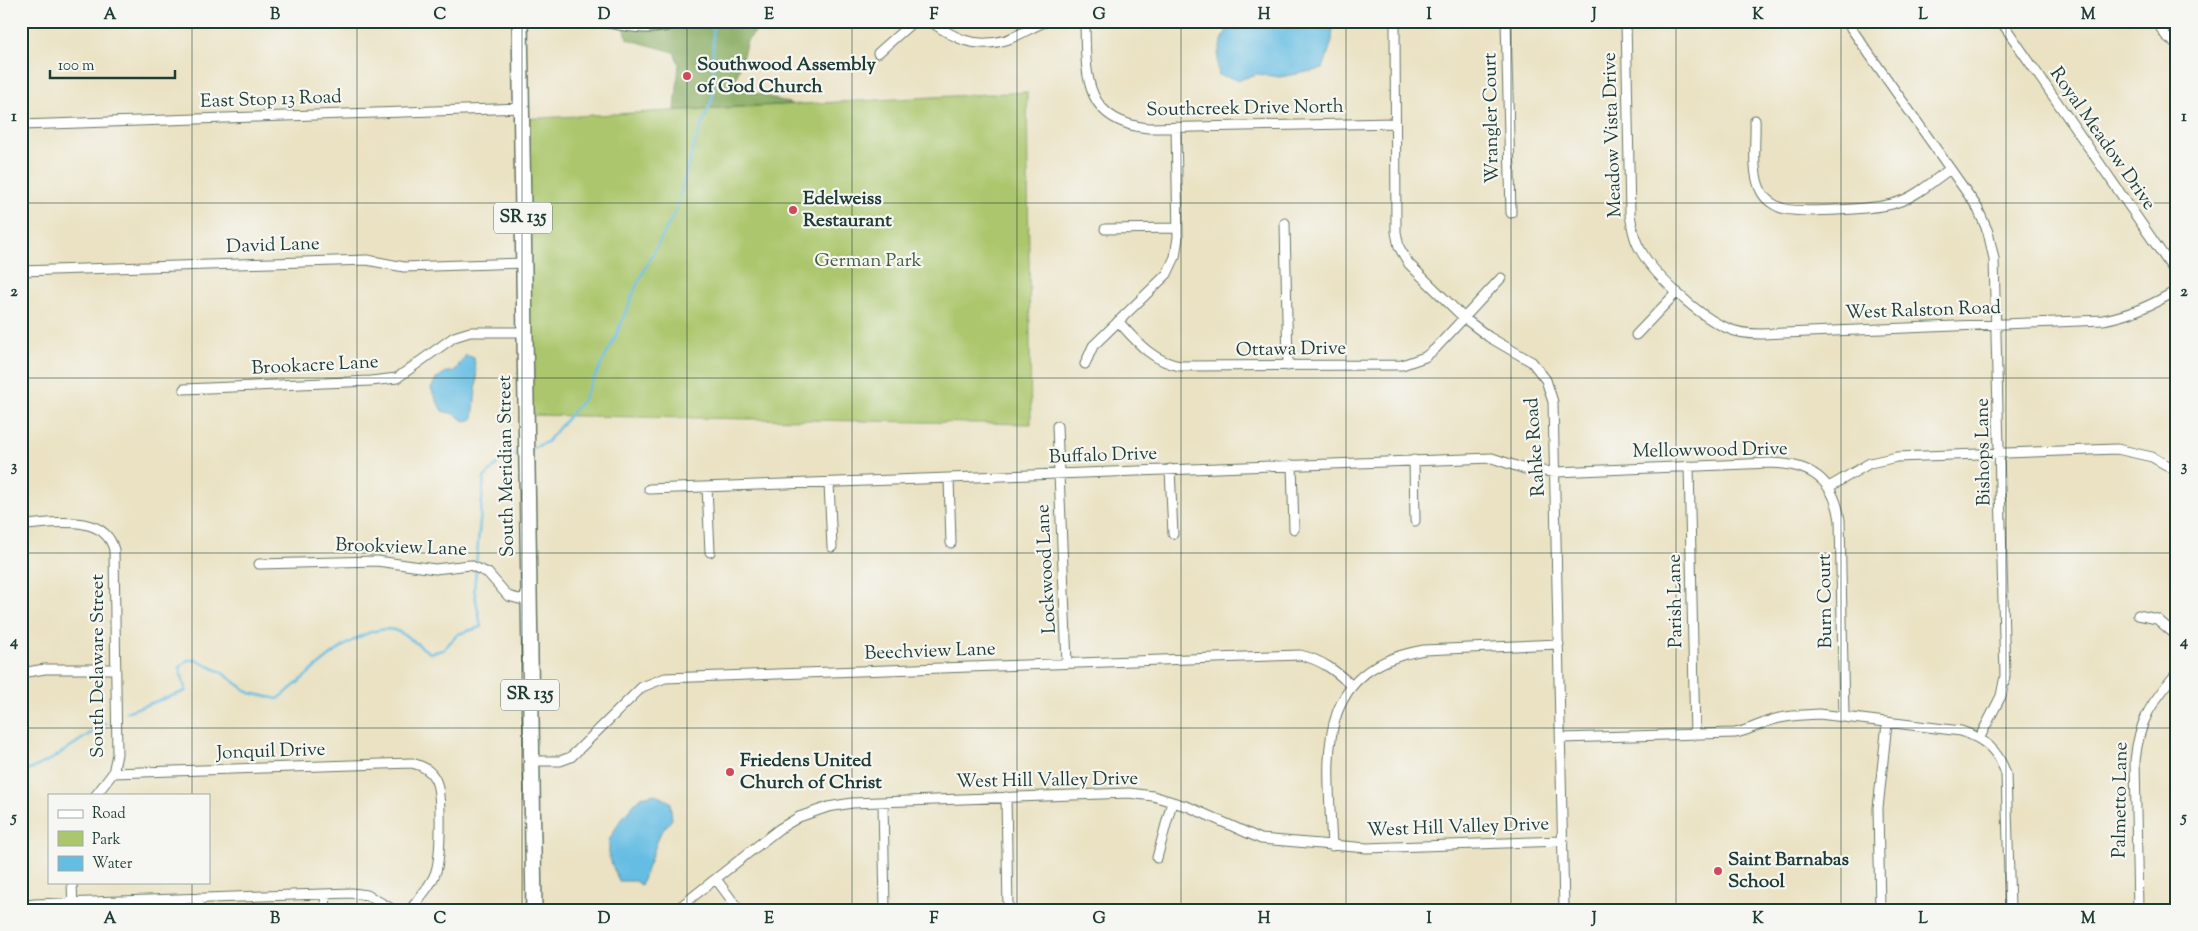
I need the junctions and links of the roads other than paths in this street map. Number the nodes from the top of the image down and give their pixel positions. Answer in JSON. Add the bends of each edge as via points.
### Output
{"nodes":[{"id":1,"x":520,"y":21,"type":"edge"},
{"id":2,"x":597,"y":21,"type":"edge"},
{"id":3,"x":681,"y":21,"type":"edge"},
{"id":4,"x":914,"y":21,"type":"edge"},
{"id":5,"x":930,"y":21,"type":"edge"},
{"id":6,"x":1049,"y":21,"type":"edge"},
{"id":7,"x":1086,"y":21,"type":"edge"},
{"id":8,"x":1395,"y":21,"type":"edge"},
{"id":9,"x":1506,"y":21,"type":"edge"},
{"id":10,"x":1626,"y":21,"type":"edge"},
{"id":11,"x":1846,"y":21,"type":"edge"},
{"id":12,"x":2001,"y":21,"type":"edge"},
{"id":13,"x":2156,"y":21,"type":"edge"},
{"id":14,"x":2177,"y":44,"type":"edge"},
{"id":15,"x":878,"y":53,"type":"dead end"},
{"id":16,"x":521,"y":108,"type":"junction"},
{"id":17,"x":1755,"y":120,"type":"dead end"},
{"id":18,"x":1394,"y":123,"type":"junction"},
{"id":19,"x":21,"y":125,"type":"edge"},
{"id":20,"x":1176,"y":127,"type":"junction"},
{"id":21,"x":1950,"y":169,"type":"junction"},
{"id":22,"x":1511,"y":213,"type":"dead end"},
{"id":23,"x":1285,"y":223,"type":"dead end"},
{"id":24,"x":1178,"y":228,"type":"junction"},
{"id":25,"x":1105,"y":229,"type":"dead end"},
{"id":26,"x":524,"y":263,"type":"junction"},
{"id":27,"x":21,"y":271,"type":"edge"},
{"id":28,"x":2177,"y":275,"type":"edge"},
{"id":29,"x":1501,"y":278,"type":"dead end"},
{"id":30,"x":2177,"y":290,"type":"edge"},
{"id":31,"x":1677,"y":292,"type":"junction"},
{"id":32,"x":1464,"y":318,"type":"junction"},
{"id":33,"x":1118,"y":321,"type":"junction"},
{"id":34,"x":1996,"y":324,"type":"junction"},
{"id":35,"x":525,"y":332,"type":"junction"},
{"id":36,"x":1636,"y":335,"type":"dead end"},
{"id":37,"x":1085,"y":364,"type":"dead end"},
{"id":38,"x":1288,"y":366,"type":"junction"},
{"id":39,"x":184,"y":389,"type":"dead end"},
{"id":40,"x":1057,"y":426,"type":"dead end"},
{"id":41,"x":2000,"y":453,"type":"junction"},
{"id":42,"x":1414,"y":460,"type":"junction"},
{"id":43,"x":1292,"y":465,"type":"junction"},
{"id":44,"x":1689,"y":466,"type":"junction"},
{"id":45,"x":1170,"y":470,"type":"junction"},
{"id":46,"x":2177,"y":471,"type":"edge"},
{"id":47,"x":1556,"y":472,"type":"junction"},
{"id":48,"x":1059,"y":474,"type":"junction"},
{"id":49,"x":949,"y":478,"type":"junction"},
{"id":50,"x":829,"y":483,"type":"junction"},
{"id":51,"x":708,"y":487,"type":"junction"},
{"id":52,"x":1828,"y":487,"type":"junction"},
{"id":53,"x":649,"y":489,"type":"dead end"},
{"id":54,"x":1415,"y":521,"type":"dead end"},
{"id":55,"x":21,"y":525,"type":"edge"},
{"id":56,"x":1294,"y":529,"type":"dead end"},
{"id":57,"x":1173,"y":534,"type":"dead end"},
{"id":58,"x":951,"y":543,"type":"dead end"},
{"id":59,"x":832,"y":547,"type":"dead end"},
{"id":60,"x":710,"y":552,"type":"dead end"},
{"id":61,"x":259,"y":564,"type":"dead end"},
{"id":62,"x":529,"y":597,"type":"junction"},
{"id":63,"x":2138,"y":615,"type":"dead end"},
{"id":64,"x":2177,"y":636,"type":"edge"},
{"id":65,"x":1559,"y":644,"type":"junction"},
{"id":66,"x":1067,"y":663,"type":"junction"},
{"id":67,"x":116,"y":669,"type":"junction"},
{"id":68,"x":21,"y":673,"type":"edge"},
{"id":69,"x":2177,"y":673,"type":"edge"},
{"id":70,"x":1352,"y":686,"type":"junction"},
{"id":71,"x":1844,"y":717,"type":"junction"},
{"id":72,"x":1887,"y":723,"type":"junction"},
{"id":73,"x":1695,"y":735,"type":"junction"},
{"id":74,"x":1980,"y":737,"type":"junction"},
{"id":75,"x":1561,"y":738,"type":"junction"},
{"id":76,"x":531,"y":761,"type":"junction"},
{"id":77,"x":113,"y":773,"type":"junction"},
{"id":78,"x":97,"y":794,"type":"edge"},
{"id":79,"x":1006,"y":798,"type":"junction"},
{"id":80,"x":884,"y":802,"type":"junction"},
{"id":81,"x":1172,"y":802,"type":"junction"},
{"id":82,"x":1563,"y":841,"type":"junction"},
{"id":83,"x":1332,"y":846,"type":"junction"},
{"id":84,"x":1156,"y":858,"type":"dead end"},
{"id":85,"x":716,"y":879,"type":"junction"},
{"id":86,"x":72,"y":884,"type":"edge"},
{"id":87,"x":325,"y":894,"type":"junction"},
{"id":88,"x":199,"y":898,"type":"junction"},
{"id":89,"x":21,"y":906,"type":"edge"},
{"id":90,"x":73,"y":906,"type":"edge"},
{"id":91,"x":200,"y":910,"type":"edge"},
{"id":92,"x":326,"y":910,"type":"edge"},
{"id":93,"x":394,"y":910,"type":"edge"},
{"id":94,"x":410,"y":910,"type":"edge"},
{"id":95,"x":534,"y":910,"type":"edge"},
{"id":96,"x":676,"y":910,"type":"edge"},
{"id":97,"x":739,"y":910,"type":"edge"},
{"id":98,"x":885,"y":910,"type":"edge"},
{"id":99,"x":1008,"y":910,"type":"edge"},
{"id":100,"x":1564,"y":910,"type":"edge"},
{"id":101,"x":1880,"y":910,"type":"edge"},
{"id":102,"x":2010,"y":910,"type":"edge"},
{"id":103,"x":2138,"y":910,"type":"edge"}],
"edges":[{"from":1,"to":16,"type":"main road","name":"South Meridian Street","number":"SR 135"},
{"from":2,"to":3,"type":"street","via":[[642,28],[658,28]]},
{"from":4,"to":15,"type":"street"},
{"from":5,"to":6,"type":"street","via":[[952,36],[979,43],[1006,40]]},
{"from":7,"to":20,"type":"street","name":"Southcreek Drive North","via":[[1086,73],[1097,102],[1111,116],[1132,126]]},
{"from":8,"to":18,"type":"street","name":"Rahke Road"},
{"from":9,"to":22,"type":"street","name":"Wrangler Court"},
{"from":10,"to":31,"type":"street","name":"Meadow Vista Drive","via":[[1633,230],[1639,249],[1650,266]]},
{"from":11,"to":21,"type":"street","name":"Bishops Lane"},
{"from":12,"to":28,"type":"street","name":"Royal Meadow Drive"},
{"from":13,"to":14,"type":"street","via":[[2166,36]]},
{"from":16,"to":19,"type":"street","name":"East Stop 13 Road"},
{"from":16,"to":26,"type":"main road","name":"South Meridian Street","number":"SR 135"},
{"from":17,"to":21,"type":"street","via":[[1757,176],[1761,192],[1783,209],[1873,207],[1895,203],[1916,194]]},
{"from":18,"to":20,"type":"street","name":"Southcreek Drive North"},
{"from":18,"to":32,"type":"street","name":"Rahke Road","via":[[1399,247],[1409,264]]},
{"from":20,"to":24,"type":"street"},
{"from":21,"to":34,"type":"street","name":"Bishops Lane","via":[[1977,207],[1988,232],[1994,259]]},
{"from":23,"to":38,"type":"street"},
{"from":24,"to":25,"type":"street"},
{"from":24,"to":33,"type":"street","via":[[1175,257],[1167,274]]},
{"from":26,"to":27,"type":"street","name":"David Lane","via":[[404,267],[367,260]]},
{"from":26,"to":35,"type":"main road","name":"South Meridian Street","number":"SR 135"},
{"from":29,"to":32,"type":"street","name":"Ottawa Drive"},
{"from":30,"to":34,"type":"street","name":"West Ralston Road","via":[[2128,316]]},
{"from":31,"to":34,"type":"street","name":"West Ralston Road","via":[[1715,323],[1745,333]]},
{"from":31,"to":36,"type":"street"},
{"from":32,"to":38,"type":"street","name":"Ottawa Drive","via":[[1435,349],[1414,362],[1402,365]]},
{"from":32,"to":47,"type":"street","name":"Rahke Road","via":[[1532,362],[1546,380],[1553,402]]},
{"from":33,"to":37,"type":"street","via":[[1093,346]]},
{"from":33,"to":38,"type":"street","name":"Ottawa Drive","via":[[1146,351],[1165,363],[1180,366]]},
{"from":34,"to":41,"type":"street","name":"Bishops Lane"},
{"from":35,"to":39,"type":"street","name":"Brookacre Lane","via":[[470,332],[454,337],[397,378]]},
{"from":35,"to":62,"type":"main road","name":"South Meridian Street","number":"SR 135"},
{"from":40,"to":48,"type":"street","name":"Lockwood Lane"},
{"from":41,"to":46,"type":"street","via":[[2118,449],[2152,457]]},
{"from":41,"to":52,"type":"street","via":[[1897,457],[1870,463]]},
{"from":41,"to":74,"type":"street","name":"Bishops Lane","via":[[2005,676],[2001,696]]},
{"from":42,"to":43,"type":"street","name":"Buffalo Drive"},
{"from":42,"to":47,"type":"street","name":"Buffalo Drive","via":[[1492,458],[1528,470]]},
{"from":42,"to":54,"type":"street"},
{"from":43,"to":45,"type":"street","name":"Buffalo Drive"},
{"from":43,"to":56,"type":"street"},
{"from":44,"to":47,"type":"street","name":"Mellowwood Drive"},
{"from":44,"to":52,"type":"street","name":"Mellowwood Drive","via":[[1791,464],[1813,472]]},
{"from":44,"to":73,"type":"street","name":"Parish Lane"},
{"from":45,"to":48,"type":"street","name":"Buffalo Drive"},
{"from":45,"to":57,"type":"street"},
{"from":47,"to":65,"type":"street","name":"Rahke Road"},
{"from":48,"to":49,"type":"street","name":"Buffalo Drive"},
{"from":48,"to":66,"type":"street","name":"Lockwood Lane"},
{"from":49,"to":50,"type":"street","name":"Buffalo Drive"},
{"from":49,"to":58,"type":"street"},
{"from":50,"to":51,"type":"street","name":"Buffalo Drive"},
{"from":50,"to":59,"type":"street"},
{"from":51,"to":53,"type":"street","name":"Buffalo Drive"},
{"from":51,"to":60,"type":"street"},
{"from":52,"to":71,"type":"street","name":"Burn Court","via":[[1838,505],[1840,520]]},
{"from":55,"to":67,"type":"street","name":"South Delaware Street","via":[[91,524],[112,541]]},
{"from":61,"to":62,"type":"street","name":"Brookview Lane","via":[[376,561],[435,569],[474,566],[491,576],[508,596],[519,600]]},
{"from":62,"to":76,"type":"main road","name":"South Meridian Street","number":"SR 135"},
{"from":63,"to":64,"type":"street","via":[[2157,619]]},
{"from":65,"to":70,"type":"street","via":[[1408,652],[1379,663]]},
{"from":65,"to":75,"type":"street","name":"Rahke Road"},
{"from":66,"to":70,"type":"street","name":"Beechview Lane","via":[[1300,655],[1330,666]]},
{"from":66,"to":76,"type":"street","name":"Beechview Lane","via":[[665,678],[642,687],[570,757],[560,761]]},
{"from":67,"to":68,"type":"street","via":[[45,669]]},
{"from":67,"to":77,"type":"street","name":"South Delaware Street","via":[[117,754]]},
{"from":69,"to":103,"type":"street","name":"Palmetto Lane","via":[[2153,700],[2137,737]]},
{"from":70,"to":83,"type":"street","via":[[1331,727],[1328,750]]},
{"from":71,"to":72,"type":"street"},
{"from":71,"to":73,"type":"street","via":[[1799,714],[1772,720],[1749,731]]},
{"from":72,"to":74,"type":"street","via":[[1961,731]]},
{"from":72,"to":101,"type":"street","via":[[1878,808]]},
{"from":73,"to":75,"type":"street"},
{"from":74,"to":102,"type":"street","via":[[2001,759],[2006,774]]},
{"from":75,"to":82,"type":"street","name":"Rahke Road"},
{"from":76,"to":95,"type":"main road","name":"South Meridian Street","number":"SR 135"},
{"from":77,"to":78,"type":"street","name":"South Delaware Street"},
{"from":77,"to":94,"type":"street","name":"Jonquil Drive","via":[[412,763],[429,770],[439,795],[439,857],[430,884]]},
{"from":79,"to":80,"type":"street","name":"West Hill Valley Drive"},
{"from":79,"to":81,"type":"street","name":"West Hill Valley Drive","via":[[1129,793]]},
{"from":79,"to":99,"type":"street"},
{"from":80,"to":85,"type":"street","name":"West Hill Valley Drive","via":[[828,806],[799,817]]},
{"from":80,"to":98,"type":"street"},
{"from":81,"to":83,"type":"street","name":"West Hill Valley Drive","via":[[1261,839]]},
{"from":81,"to":84,"type":"street"},
{"from":82,"to":83,"type":"street","name":"West Hill Valley Drive","via":[[1367,848]]},
{"from":82,"to":100,"type":"street","name":"Rahke Road"},
{"from":85,"to":96,"type":"street","name":"West Hill Valley Drive"},
{"from":85,"to":97,"type":"street"},
{"from":86,"to":90,"type":"street"},
{"from":87,"to":88,"type":"street"},
{"from":87,"to":92,"type":"street"},
{"from":87,"to":93,"type":"street","via":[[367,895]]},
{"from":88,"to":90,"type":"street"},
{"from":88,"to":91,"type":"street"},
{"from":89,"to":90,"type":"street"}]}
